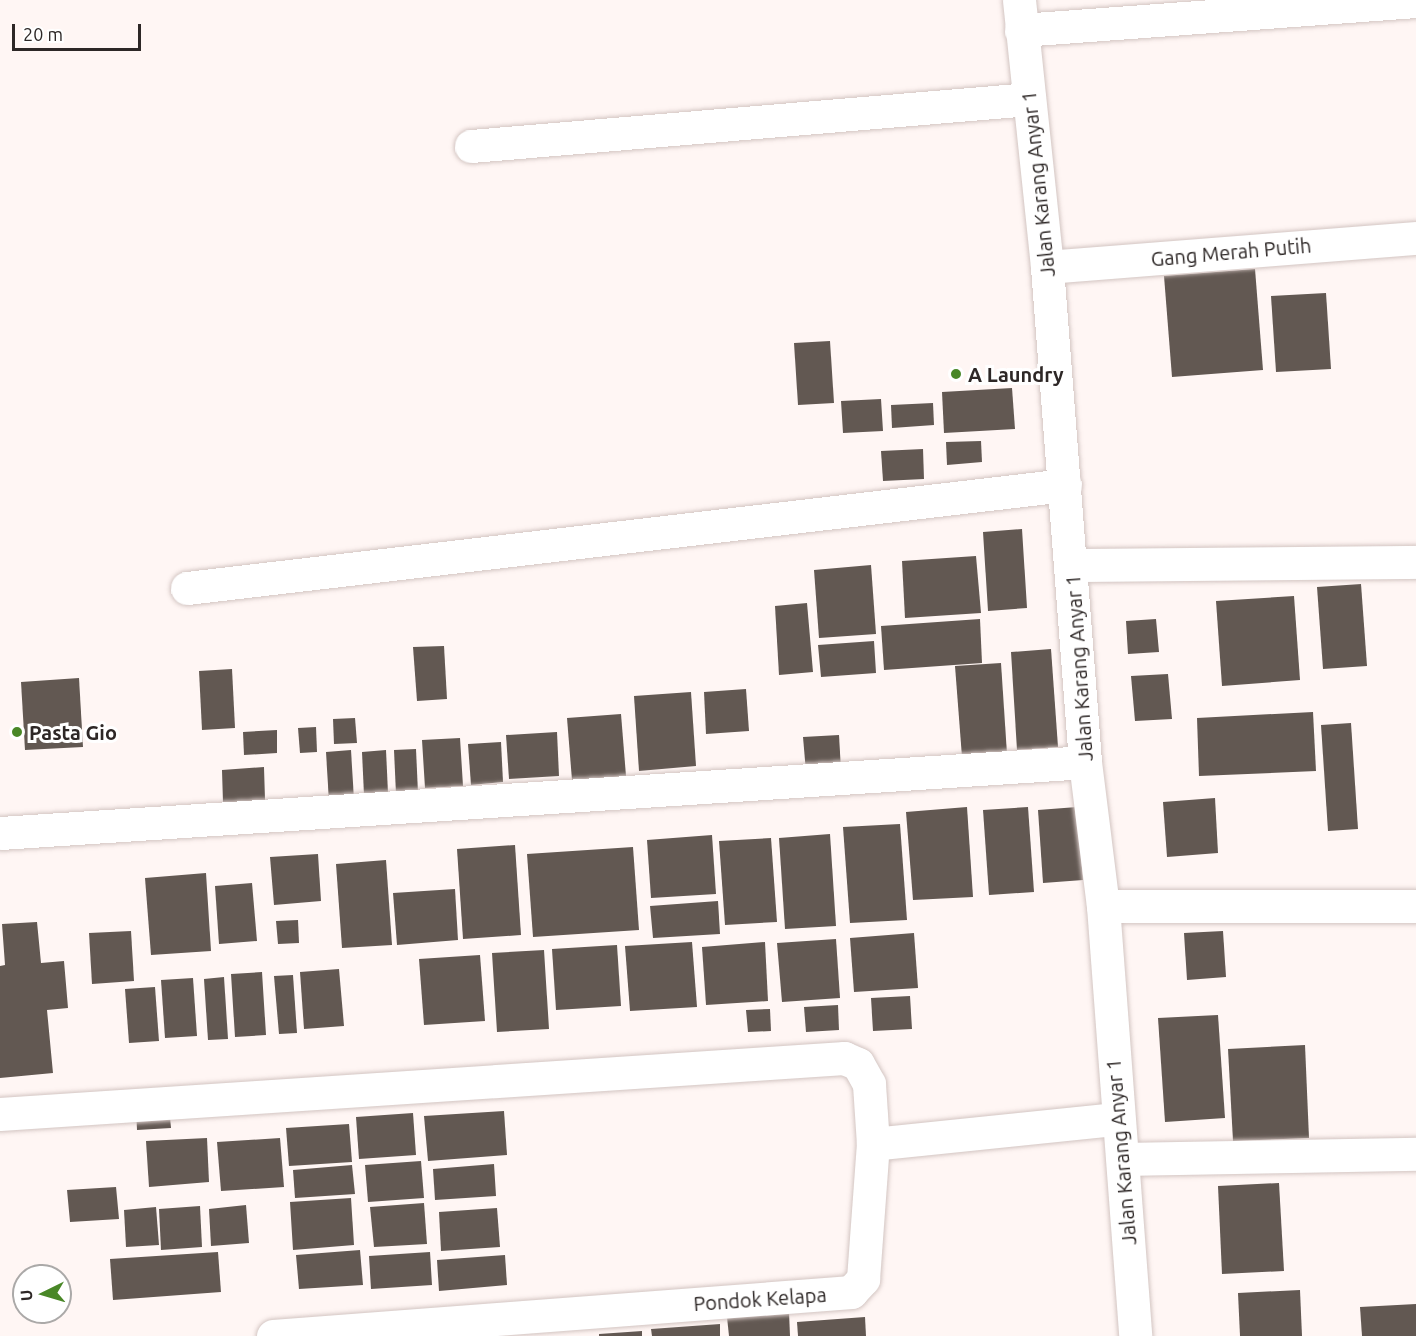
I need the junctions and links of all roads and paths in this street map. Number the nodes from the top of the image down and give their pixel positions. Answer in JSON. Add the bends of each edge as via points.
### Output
{"nodes":[{"id":1,"x":1416,"y":1,"type":"edge"},
{"id":2,"x":1020,"y":15,"type":"edge"},
{"id":3,"x":1029,"y":99,"type":"junction"},
{"id":4,"x":471,"y":146,"type":"dead end"},
{"id":5,"x":1416,"y":237,"type":"edge"},
{"id":6,"x":1047,"y":267,"type":"junction"},
{"id":7,"x":1065,"y":485,"type":"junction"},
{"id":8,"x":1416,"y":562,"type":"edge"},
{"id":9,"x":1071,"y":565,"type":"junction"},
{"id":10,"x":187,"y":588,"type":"dead end"},
{"id":11,"x":1085,"y":762,"type":"junction"},
{"id":12,"x":0,"y":833,"type":"edge"},
{"id":13,"x":1103,"y":906,"type":"junction"},
{"id":14,"x":1416,"y":906,"type":"edge"},
{"id":15,"x":0,"y":1114,"type":"edge"},
{"id":16,"x":1116,"y":1119,"type":"junction"},
{"id":17,"x":873,"y":1144,"type":"junction"},
{"id":18,"x":1416,"y":1154,"type":"edge"},
{"id":19,"x":1124,"y":1160,"type":"junction"},
{"id":20,"x":273,"y":1336,"type":"edge"},
{"id":21,"x":1135,"y":1336,"type":"edge"}],
"edges":[{"from":1,"to":2,"type":"street"},
{"from":2,"to":3,"type":"street","name":"Jalan Karang Anyar 1"},
{"from":3,"to":4,"type":"street"},
{"from":3,"to":6,"type":"street","name":"Jalan Karang Anyar 1"},
{"from":5,"to":6,"type":"street","name":"Gang Merah Putih"},
{"from":6,"to":7,"type":"street","name":"Jalan Karang Anyar 1"},
{"from":7,"to":9,"type":"street","name":"Jalan Karang Anyar 1"},
{"from":7,"to":10,"type":"street"},
{"from":8,"to":9,"type":"street"},
{"from":9,"to":11,"type":"street","name":"Jalan Karang Anyar 1"},
{"from":11,"to":12,"type":"street"},
{"from":11,"to":13,"type":"street","name":"Jalan Karang Anyar 1"},
{"from":13,"to":14,"type":"street"},
{"from":13,"to":16,"type":"street","name":"Jalan Karang Anyar 1"},
{"from":15,"to":17,"type":"street","name":"Pondok Kelapa","via":[[844,1058],[858,1064],[870,1084]]},
{"from":16,"to":17,"type":"street"},
{"from":16,"to":19,"type":"street","name":"Jalan Karang Anyar 1"},
{"from":17,"to":20,"type":"street","name":"Pondok Kelapa","via":[[863,1279],[851,1292]]},
{"from":18,"to":19,"type":"street"},
{"from":19,"to":21,"type":"street","name":"Jalan Karang Anyar 1"}]}
